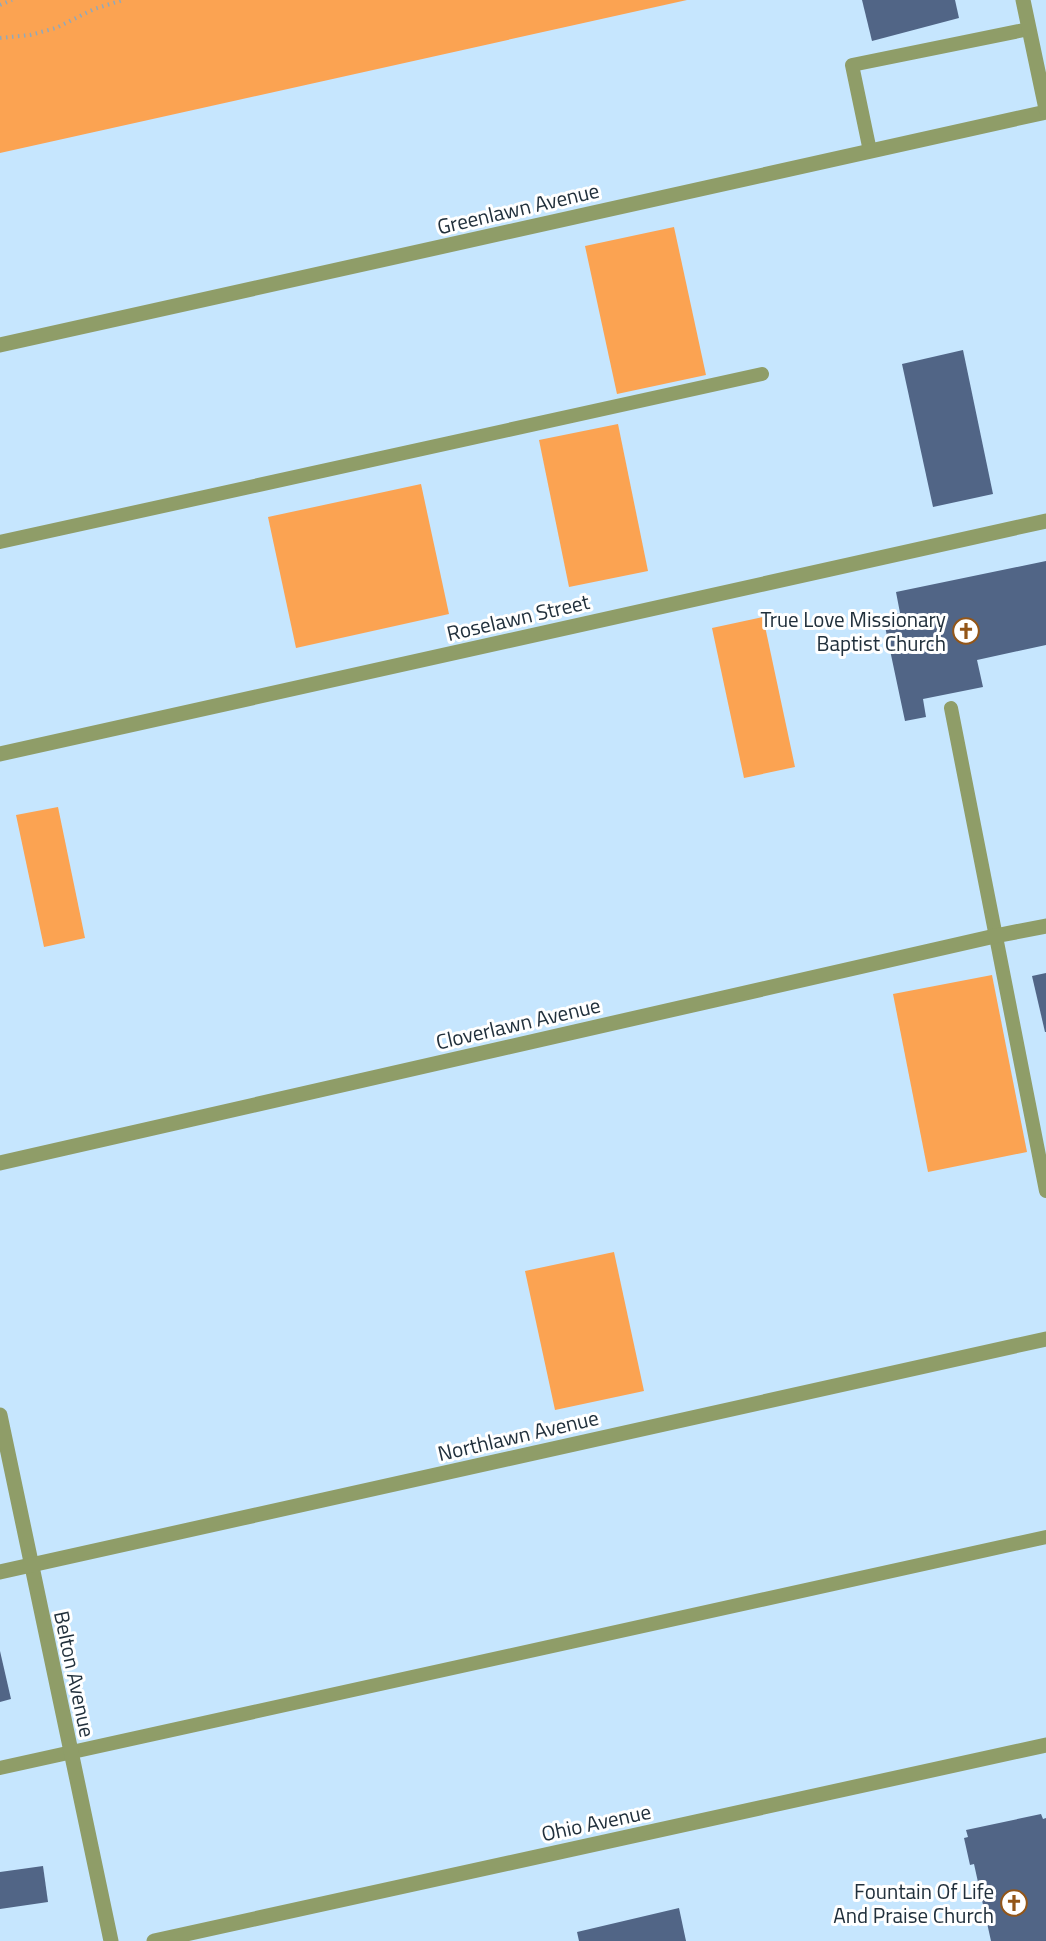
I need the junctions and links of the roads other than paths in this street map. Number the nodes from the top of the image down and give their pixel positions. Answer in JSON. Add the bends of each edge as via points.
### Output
{"nodes":[{"id":1,"x":1023,"y":0,"type":"edge"},
{"id":2,"x":1029,"y":29,"type":"junction"},
{"id":3,"x":1046,"y":111,"type":"edge"},
{"id":4,"x":870,"y":151,"type":"junction"},
{"id":5,"x":0,"y":345,"type":"edge"},
{"id":6,"x":762,"y":374,"type":"dead end"},
{"id":7,"x":1046,"y":521,"type":"edge"},
{"id":8,"x":0,"y":542,"type":"edge"},
{"id":9,"x":951,"y":708,"type":"dead end"},
{"id":10,"x":0,"y":754,"type":"edge"},
{"id":11,"x":1046,"y":926,"type":"edge"},
{"id":12,"x":995,"y":936,"type":"junction"},
{"id":13,"x":0,"y":1163,"type":"edge"},
{"id":14,"x":1046,"y":1191,"type":"edge"},
{"id":15,"x":1046,"y":1339,"type":"edge"},
{"id":16,"x":0,"y":1415,"type":"edge"},
{"id":17,"x":1046,"y":1537,"type":"edge"},
{"id":18,"x":31,"y":1566,"type":"junction"},
{"id":19,"x":0,"y":1572,"type":"edge"},
{"id":20,"x":1046,"y":1745,"type":"edge"},
{"id":21,"x":70,"y":1752,"type":"junction"},
{"id":22,"x":0,"y":1768,"type":"edge"},
{"id":23,"x":111,"y":1941,"type":"edge"},
{"id":24,"x":154,"y":1941,"type":"edge"}],
"edges":[{"from":1,"to":2,"type":"street"},
{"from":2,"to":3,"type":"street"},
{"from":2,"to":4,"type":"lane","via":[[852,65]]},
{"from":3,"to":4,"type":"street","name":"Greenlawn Avenue"},
{"from":4,"to":5,"type":"street","name":"Greenlawn Avenue"},
{"from":6,"to":8,"type":"lane"},
{"from":7,"to":10,"type":"street","name":"Roselawn Street"},
{"from":9,"to":12,"type":"lane"},
{"from":11,"to":12,"type":"street","name":"Cloverlawn Avenue"},
{"from":12,"to":13,"type":"street","name":"Cloverlawn Avenue"},
{"from":12,"to":14,"type":"lane"},
{"from":15,"to":18,"type":"street","name":"Northlawn Avenue"},
{"from":16,"to":18,"type":"street","name":"Belton Avenue"},
{"from":17,"to":21,"type":"lane"},
{"from":18,"to":19,"type":"street","name":"Northlawn Avenue"},
{"from":18,"to":21,"type":"street","name":"Belton Avenue"},
{"from":20,"to":24,"type":"street","name":"Ohio Avenue"},
{"from":21,"to":22,"type":"lane"},
{"from":21,"to":23,"type":"street","name":"Belton Avenue"}]}
